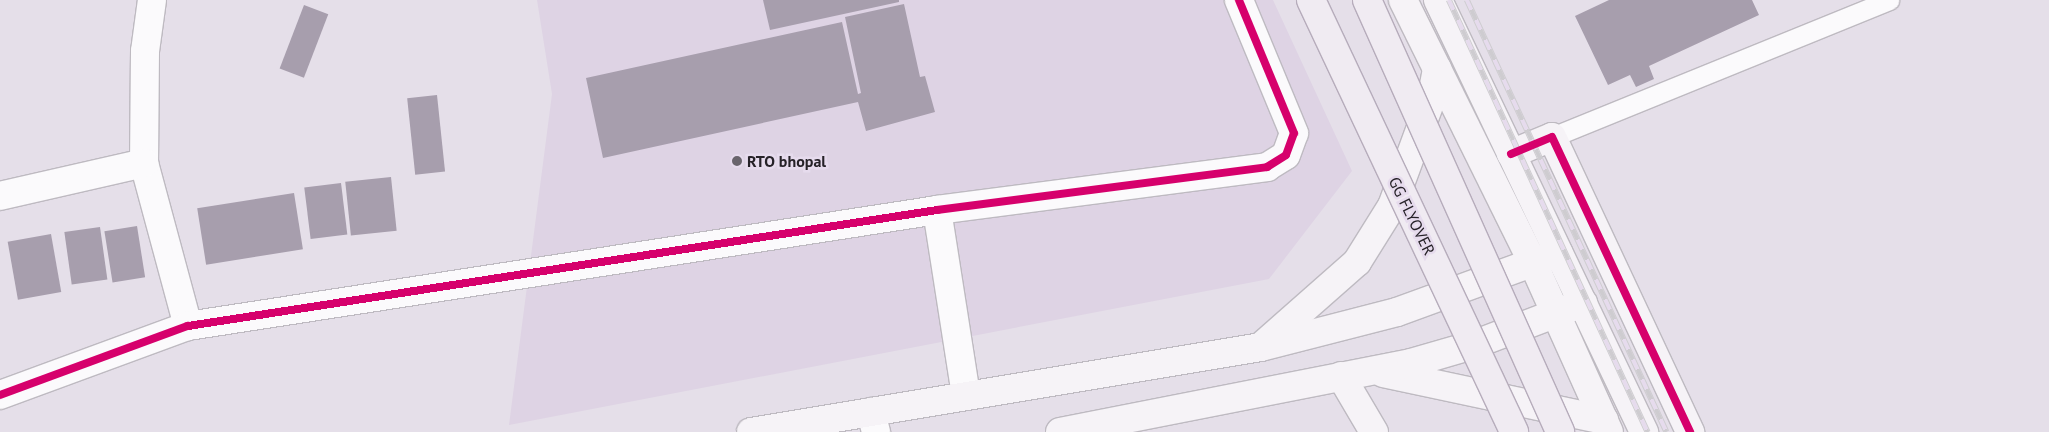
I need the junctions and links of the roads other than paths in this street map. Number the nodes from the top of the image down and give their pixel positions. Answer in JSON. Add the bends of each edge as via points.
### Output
{"nodes":[{"id":1,"x":152,"y":0,"type":"edge"},
{"id":2,"x":1239,"y":0,"type":"edge"},
{"id":3,"x":1311,"y":0,"type":"edge"},
{"id":4,"x":1367,"y":0,"type":"edge"},
{"id":5,"x":1403,"y":0,"type":"edge"},
{"id":6,"x":1438,"y":0,"type":"edge"},
{"id":7,"x":1889,"y":0,"type":"edge"},
{"id":8,"x":1437,"y":69,"type":"junction"},
{"id":9,"x":1552,"y":137,"type":"junction"},
{"id":10,"x":1511,"y":154,"type":"junction"},
{"id":11,"x":144,"y":163,"type":"junction"},
{"id":12,"x":0,"y":196,"type":"edge"},
{"id":13,"x":938,"y":210,"type":"junction"},
{"id":14,"x":1559,"y":253,"type":"junction"},
{"id":15,"x":1533,"y":263,"type":"junction"},
{"id":16,"x":1582,"y":303,"type":"junction"},
{"id":17,"x":1554,"y":314,"type":"junction"},
{"id":18,"x":188,"y":326,"type":"junction"},
{"id":19,"x":1261,"y":347,"type":"junction"},
{"id":20,"x":1370,"y":370,"type":"junction"},
{"id":21,"x":1341,"y":376,"type":"junction"},
{"id":22,"x":0,"y":395,"type":"edge"},
{"id":23,"x":966,"y":396,"type":"junction"},
{"id":24,"x":873,"y":422,"type":"edge"},
{"id":25,"x":1607,"y":426,"type":"edge"},
{"id":26,"x":750,"y":432,"type":"edge"},
{"id":27,"x":1060,"y":432,"type":"edge"},
{"id":28,"x":1374,"y":432,"type":"edge"},
{"id":29,"x":1514,"y":432,"type":"edge"},
{"id":30,"x":1560,"y":432,"type":"edge"},
{"id":31,"x":1644,"y":432,"type":"edge"},
{"id":32,"x":1690,"y":432,"type":"edge"}],
"edges":[{"from":1,"to":11,"type":"street","via":[[145,51]]},
{"from":2,"to":13,"type":"street","via":[[1294,133],[1286,155],[1267,167]]},
{"from":3,"to":29,"type":"main road","name":"GG FLYOVER","bridge":true},
{"from":4,"to":30,"type":"main road","bridge":true},
{"from":5,"to":8,"type":"main road"},
{"from":6,"to":10,"type":"main road"},
{"from":7,"to":9,"type":"lane"},
{"from":8,"to":15,"type":"main road"},
{"from":8,"to":19,"type":"main road","via":[[1431,100],[1392,206],[1357,262]]},
{"from":9,"to":10,"type":"main road"},
{"from":9,"to":32,"type":"main road"},
{"from":10,"to":14,"type":"main road"},
{"from":11,"to":12,"type":"street"},
{"from":11,"to":18,"type":"street"},
{"from":13,"to":18,"type":"street"},
{"from":13,"to":23,"type":"street"},
{"from":14,"to":15,"type":"main road"},
{"from":14,"to":16,"type":"main road"},
{"from":15,"to":17,"type":"main road"},
{"from":15,"to":19,"type":"main road","via":[[1397,312]]},
{"from":16,"to":17,"type":"main road"},
{"from":16,"to":31,"type":"main road"},
{"from":17,"to":20,"type":"main road","via":[[1473,345],[1412,363]]},
{"from":17,"to":25,"type":"main road"},
{"from":18,"to":22,"type":"street"},
{"from":19,"to":23,"type":"main road"},
{"from":20,"to":21,"type":"main road"},
{"from":20,"to":25,"type":"main road"},
{"from":21,"to":27,"type":"main road"},
{"from":21,"to":28,"type":"main road"},
{"from":23,"to":24,"type":"main road"},
{"from":24,"to":26,"type":"main road"}]}
